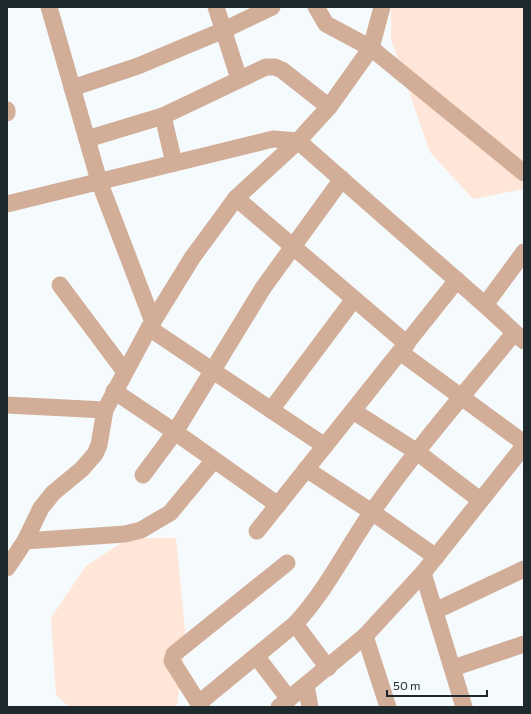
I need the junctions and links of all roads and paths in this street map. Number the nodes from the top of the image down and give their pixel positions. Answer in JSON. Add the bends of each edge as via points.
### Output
{"nodes":[{"id":1,"x":49,"y":7,"type":"edge"},
{"id":2,"x":216,"y":7,"type":"edge"},
{"id":3,"x":272,"y":7,"type":"edge"},
{"id":4,"x":316,"y":7,"type":"edge"},
{"id":5,"x":382,"y":7,"type":"edge"},
{"id":6,"x":224,"y":30,"type":"junction"},
{"id":7,"x":371,"y":48,"type":"junction"},
{"id":8,"x":239,"y":79,"type":"junction"},
{"id":9,"x":72,"y":88,"type":"junction"},
{"id":10,"x":329,"y":107,"type":"junction"},
{"id":11,"x":163,"y":116,"type":"junction"},
{"id":12,"x":87,"y":139,"type":"junction"},
{"id":13,"x":298,"y":141,"type":"junction"},
{"id":14,"x":174,"y":163,"type":"junction"},
{"id":15,"x":524,"y":174,"type":"edge"},
{"id":16,"x":342,"y":179,"type":"junction"},
{"id":17,"x":99,"y":181,"type":"junction"},
{"id":18,"x":236,"y":198,"type":"junction"},
{"id":19,"x":7,"y":204,"type":"edge"},
{"id":20,"x":293,"y":247,"type":"junction"},
{"id":21,"x":522,"y":260,"type":"edge"},
{"id":22,"x":457,"y":280,"type":"junction"},
{"id":23,"x":60,"y":285,"type":"dead end"},
{"id":24,"x":354,"y":300,"type":"junction"},
{"id":25,"x":485,"y":305,"type":"junction"},
{"id":26,"x":151,"y":325,"type":"junction"},
{"id":27,"x":519,"y":337,"type":"edge"},
{"id":28,"x":404,"y":348,"type":"junction"},
{"id":29,"x":213,"y":371,"type":"junction"},
{"id":30,"x":125,"y":372,"type":"junction"},
{"id":31,"x":114,"y":391,"type":"junction"},
{"id":32,"x":462,"y":396,"type":"junction"},
{"id":33,"x":7,"y":405,"type":"edge"},
{"id":34,"x":105,"y":410,"type":"junction"},
{"id":35,"x":271,"y":410,"type":"junction"},
{"id":36,"x":353,"y":411,"type":"junction"},
{"id":37,"x":175,"y":432,"type":"junction"},
{"id":38,"x":524,"y":443,"type":"edge"},
{"id":39,"x":325,"y":446,"type":"junction"},
{"id":40,"x":524,"y":446,"type":"edge"},
{"id":41,"x":417,"y":452,"type":"junction"},
{"id":42,"x":214,"y":460,"type":"junction"},
{"id":43,"x":306,"y":469,"type":"junction"},
{"id":44,"x":143,"y":475,"type":"dead end"},
{"id":45,"x":480,"y":500,"type":"junction"},
{"id":46,"x":278,"y":505,"type":"junction"},
{"id":47,"x":372,"y":512,"type":"junction"},
{"id":48,"x":257,"y":532,"type":"dead end"},
{"id":49,"x":25,"y":541,"type":"junction"},
{"id":50,"x":436,"y":558,"type":"junction"},
{"id":51,"x":287,"y":563,"type":"dead end"},
{"id":52,"x":7,"y":568,"type":"edge"},
{"id":53,"x":524,"y":569,"type":"edge"},
{"id":54,"x":423,"y":573,"type":"junction"},
{"id":55,"x":436,"y":611,"type":"junction"},
{"id":56,"x":295,"y":624,"type":"junction"},
{"id":57,"x":365,"y":636,"type":"junction"},
{"id":58,"x":524,"y":644,"type":"edge"},
{"id":59,"x":256,"y":656,"type":"junction"},
{"id":60,"x":328,"y":668,"type":"junction"},
{"id":61,"x":453,"y":668,"type":"junction"},
{"id":62,"x":306,"y":685,"type":"junction"},
{"id":63,"x":284,"y":703,"type":"edge"},
{"id":64,"x":200,"y":705,"type":"edge"},
{"id":65,"x":310,"y":707,"type":"edge"},
{"id":66,"x":388,"y":707,"type":"edge"},
{"id":67,"x":464,"y":707,"type":"edge"}],
"edges":[{"from":1,"to":9,"type":"street"},
{"from":2,"to":6,"type":"street"},
{"from":3,"to":6,"type":"street"},
{"from":4,"to":7,"type":"street","via":[[326,24]]},
{"from":5,"to":7,"type":"street"},
{"from":6,"to":8,"type":"street"},
{"from":6,"to":9,"type":"street","via":[[138,66]]},
{"from":7,"to":10,"type":"street"},
{"from":7,"to":15,"type":"street"},
{"from":8,"to":10,"type":"street","via":[[266,67],[275,66]]},
{"from":8,"to":11,"type":"street"},
{"from":9,"to":12,"type":"street"},
{"from":10,"to":13,"type":"street"},
{"from":11,"to":12,"type":"street"},
{"from":11,"to":14,"type":"street"},
{"from":12,"to":17,"type":"street"},
{"from":13,"to":14,"type":"street","via":[[273,139]]},
{"from":13,"to":16,"type":"street"},
{"from":13,"to":18,"type":"street"},
{"from":14,"to":17,"type":"street"},
{"from":16,"to":20,"type":"street"},
{"from":16,"to":22,"type":"street"},
{"from":17,"to":19,"type":"street"},
{"from":17,"to":26,"type":"street"},
{"from":18,"to":20,"type":"street"},
{"from":18,"to":26,"type":"street","via":[[192,258]]},
{"from":20,"to":24,"type":"street"},
{"from":20,"to":29,"type":"street","via":[[263,288]]},
{"from":21,"to":25,"type":"street"},
{"from":22,"to":25,"type":"street"},
{"from":22,"to":28,"type":"street"},
{"from":23,"to":30,"type":"street"},
{"from":24,"to":28,"type":"street"},
{"from":24,"to":35,"type":"street"},
{"from":25,"to":27,"type":"street"},
{"from":26,"to":29,"type":"street"},
{"from":26,"to":30,"type":"street"},
{"from":27,"to":32,"type":"street"},
{"from":28,"to":32,"type":"street"},
{"from":28,"to":36,"type":"street"},
{"from":29,"to":35,"type":"street"},
{"from":29,"to":37,"type":"street"},
{"from":30,"to":31,"type":"street"},
{"from":31,"to":34,"type":"street"},
{"from":31,"to":37,"type":"street"},
{"from":32,"to":38,"type":"street"},
{"from":32,"to":41,"type":"street"},
{"from":33,"to":34,"type":"street"},
{"from":34,"to":49,"type":"street","via":[[100,446],[82,469],[53,493],[41,508]]},
{"from":35,"to":39,"type":"street"},
{"from":36,"to":39,"type":"street"},
{"from":36,"to":41,"type":"street"},
{"from":37,"to":42,"type":"street"},
{"from":37,"to":44,"type":"street"},
{"from":39,"to":43,"type":"street"},
{"from":40,"to":45,"type":"street"},
{"from":41,"to":45,"type":"street"},
{"from":41,"to":47,"type":"street"},
{"from":42,"to":46,"type":"street"},
{"from":42,"to":49,"type":"street","via":[[170,513],[141,530],[125,534]]},
{"from":43,"to":46,"type":"street"},
{"from":43,"to":47,"type":"street"},
{"from":45,"to":50,"type":"street"},
{"from":46,"to":48,"type":"street"},
{"from":47,"to":50,"type":"street"},
{"from":47,"to":56,"type":"street","via":[[320,594]]},
{"from":49,"to":52,"type":"street"},
{"from":50,"to":54,"type":"street"},
{"from":51,"to":64,"type":"street","via":[[174,654],[172,661]]},
{"from":53,"to":55,"type":"street"},
{"from":54,"to":55,"type":"street"},
{"from":54,"to":57,"type":"street"},
{"from":55,"to":61,"type":"street"},
{"from":56,"to":59,"type":"street"},
{"from":56,"to":60,"type":"street"},
{"from":57,"to":60,"type":"street"},
{"from":57,"to":66,"type":"street"},
{"from":58,"to":61,"type":"street"},
{"from":59,"to":63,"type":"street"},
{"from":59,"to":64,"type":"street"},
{"from":60,"to":62,"type":"street"},
{"from":61,"to":67,"type":"street"},
{"from":62,"to":63,"type":"street"},
{"from":62,"to":65,"type":"street"}]}
